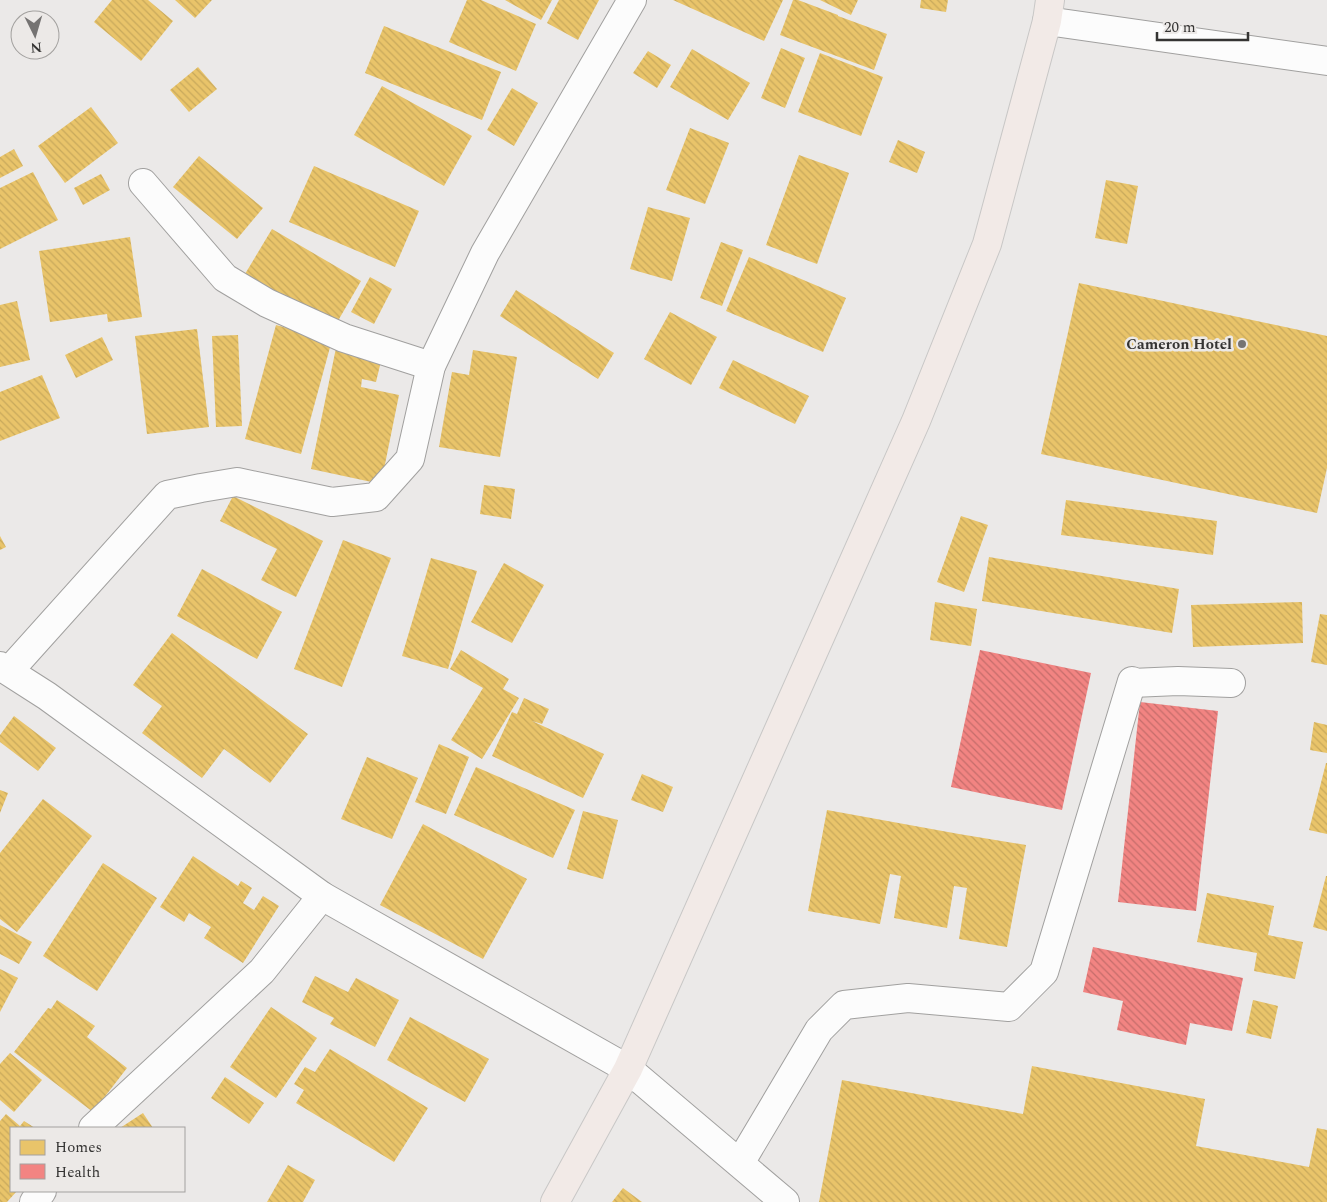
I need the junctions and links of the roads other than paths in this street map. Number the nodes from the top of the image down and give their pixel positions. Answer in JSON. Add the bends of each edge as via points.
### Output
{"nodes":[{"id":1,"x":632,"y":0,"type":"edge"},
{"id":2,"x":1048,"y":10,"type":"edge"},
{"id":3,"x":1327,"y":62,"type":"edge"},
{"id":4,"x":143,"y":183,"type":"dead end"},
{"id":5,"x":431,"y":366,"type":"junction"},
{"id":6,"x":5,"y":668,"type":"edge"},
{"id":7,"x":1231,"y":683,"type":"dead end"},
{"id":8,"x":322,"y":896,"type":"junction"},
{"id":9,"x":628,"y":1069,"type":"junction"},
{"id":10,"x":94,"y":1127,"type":"edge"},
{"id":11,"x":740,"y":1163,"type":"junction"},
{"id":12,"x":555,"y":1202,"type":"edge"},
{"id":13,"x":785,"y":1202,"type":"edge"}],
"edges":[{"from":1,"to":5,"type":"street","via":[[486,253]]},
{"from":2,"to":3,"type":"street"},
{"from":2,"to":9,"type":"main road","via":[[980,262],[916,420]]},
{"from":4,"to":5,"type":"street","via":[[225,278],[267,303],[344,338]]},
{"from":5,"to":6,"type":"street","via":[[410,459],[376,497],[332,502],[237,482],[166,495]]},
{"from":6,"to":8,"type":"street"},
{"from":7,"to":11,"type":"street","via":[[1132,682],[1044,972],[1009,1008],[908,998],[844,1005],[819,1030]]},
{"from":8,"to":9,"type":"street"},
{"from":8,"to":10,"type":"street","via":[[262,971]]},
{"from":9,"to":11,"type":"street"},
{"from":9,"to":12,"type":"main road"},
{"from":11,"to":13,"type":"street"}]}
